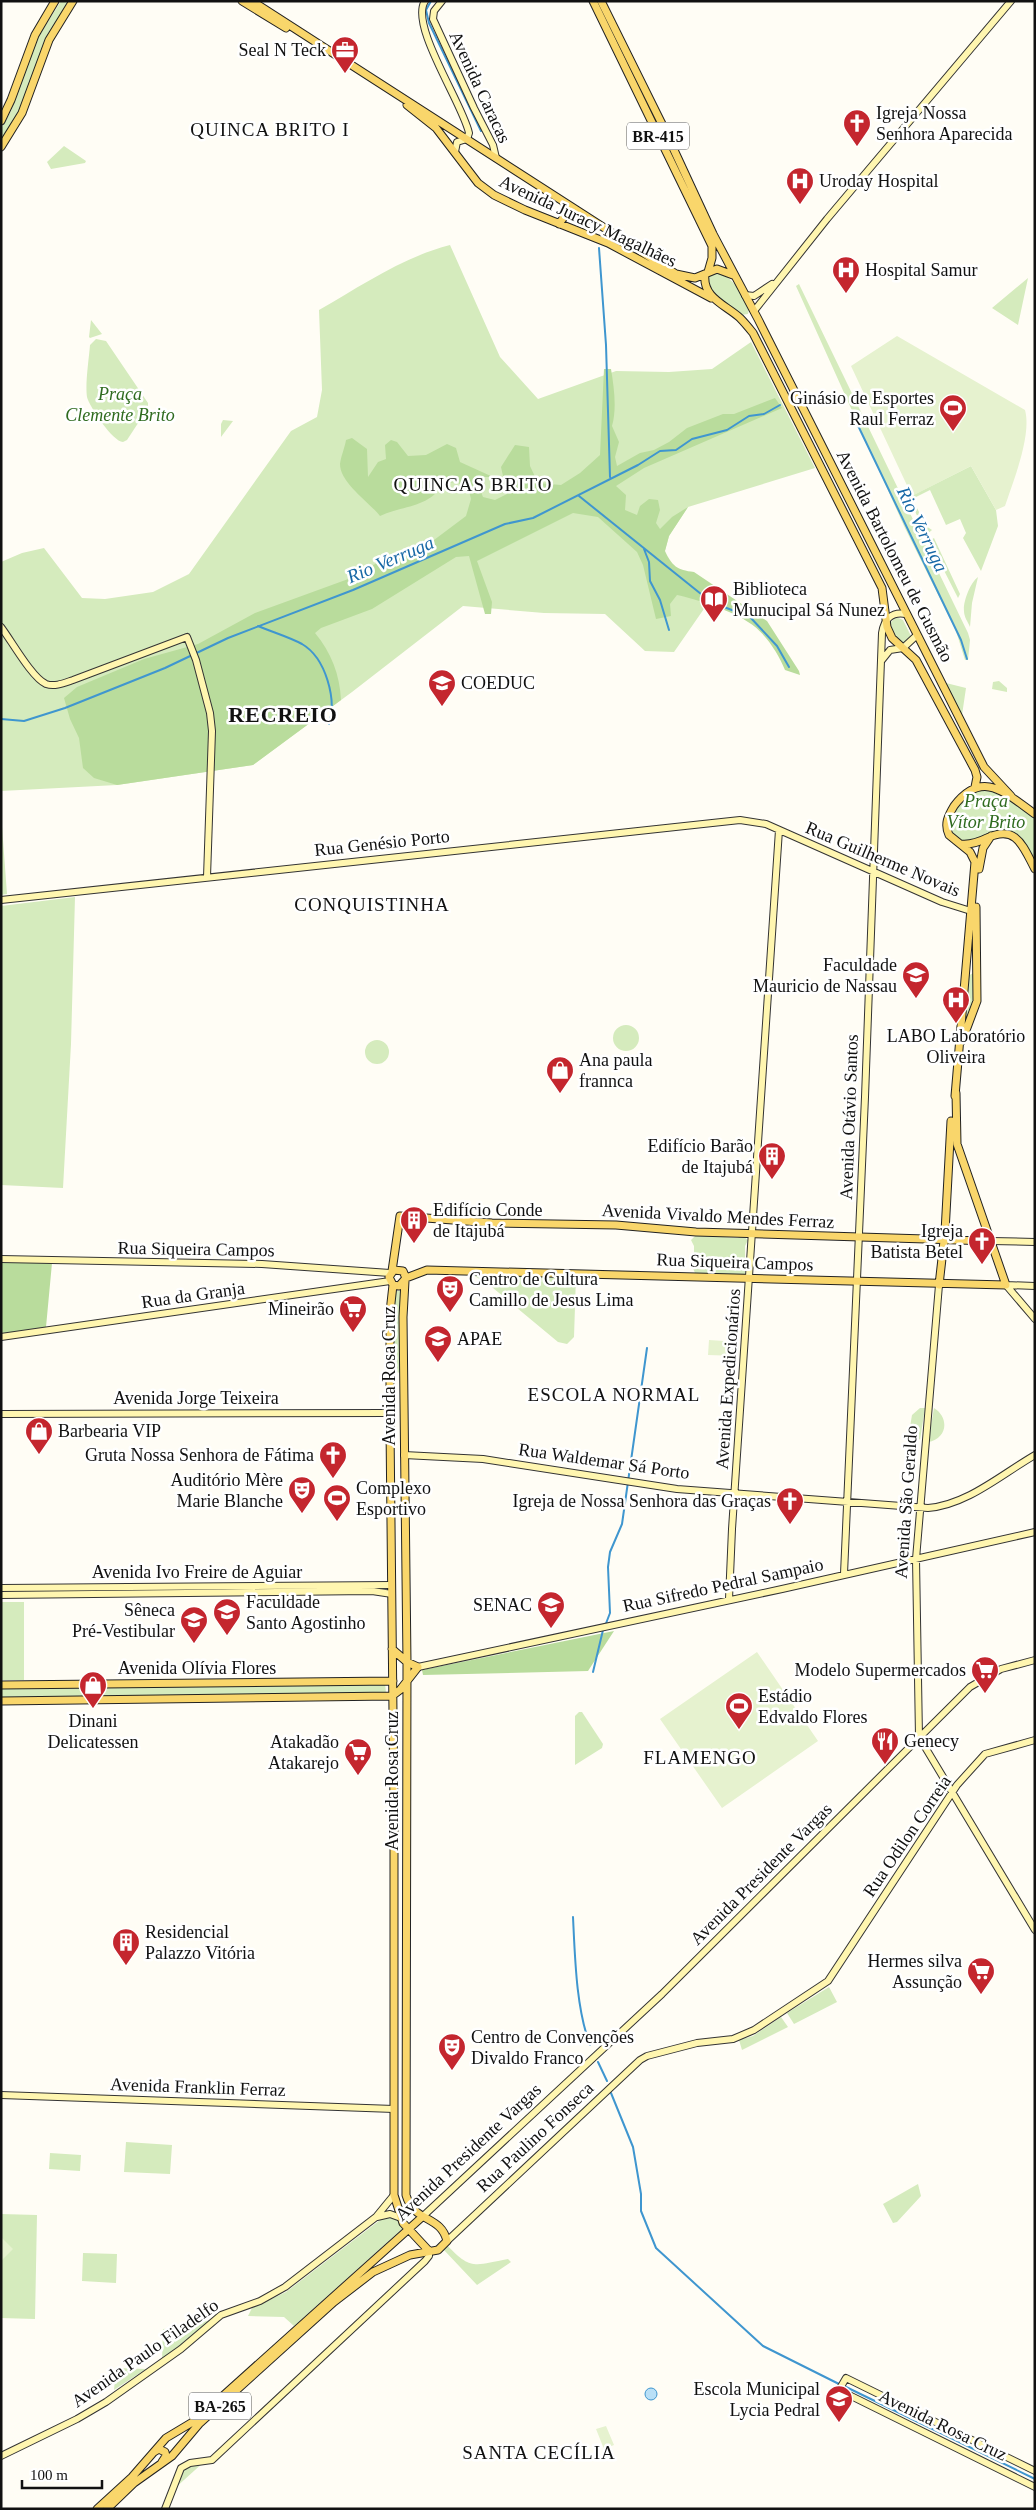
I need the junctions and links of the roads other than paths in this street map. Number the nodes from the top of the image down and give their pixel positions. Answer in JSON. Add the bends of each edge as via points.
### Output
{"nodes":[{"id":1,"x":55,"y":1,"type":"edge"},
{"id":2,"x":73,"y":1,"type":"edge"},
{"id":3,"x":242,"y":1,"type":"edge"},
{"id":4,"x":252,"y":1,"type":"edge"},
{"id":5,"x":425,"y":1,"type":"edge"},
{"id":6,"x":442,"y":1,"type":"edge"},
{"id":7,"x":593,"y":1,"type":"edge"},
{"id":8,"x":601,"y":1,"type":"edge"},
{"id":9,"x":1011,"y":1,"type":"edge"},
{"id":10,"x":1,"y":121,"type":"edge"},
{"id":11,"x":467,"y":139,"type":"junction"},
{"id":12,"x":1,"y":147,"type":"edge"},
{"id":13,"x":454,"y":152,"type":"junction"},
{"id":14,"x":496,"y":158,"type":"junction"},
{"id":15,"x":565,"y":203,"type":"junction"},
{"id":16,"x":559,"y":224,"type":"junction"},
{"id":17,"x":706,"y":273,"type":"junction"},
{"id":18,"x":734,"y":275,"type":"junction"},
{"id":19,"x":779,"y":279,"type":"junction"},
{"id":20,"x":745,"y":295,"type":"junction"},
{"id":21,"x":714,"y":300,"type":"junction"},
{"id":22,"x":754,"y":311,"type":"junction"},
{"id":23,"x":740,"y":318,"type":"joint"},
{"id":24,"x":906,"y":614,"type":"junction"},
{"id":25,"x":886,"y":620,"type":"junction"},
{"id":26,"x":1,"y":627,"type":"edge"},
{"id":27,"x":916,"y":636,"type":"junction"},
{"id":28,"x":903,"y":648,"type":"junction"},
{"id":29,"x":881,"y":662,"type":"junction"},
{"id":30,"x":974,"y":788,"type":"junction"},
{"id":31,"x":1011,"y":796,"type":"junction"},
{"id":32,"x":1035,"y":814,"type":"edge"},
{"id":33,"x":779,"y":830,"type":"junction"},
{"id":34,"x":991,"y":836,"type":"junction"},
{"id":35,"x":961,"y":844,"type":"junction"},
{"id":36,"x":1035,"y":869,"type":"edge"},
{"id":37,"x":874,"y":871,"type":"junction"},
{"id":38,"x":207,"y":877,"type":"junction"},
{"id":39,"x":1,"y":900,"type":"edge"},
{"id":40,"x":973,"y":912,"type":"junction"},
{"id":41,"x":960,"y":1046,"type":"junction"},
{"id":42,"x":956,"y":1093,"type":"junction"},
{"id":43,"x":948,"y":1159,"type":"junction"},
{"id":44,"x":962,"y":1160,"type":"junction"},
{"id":45,"x":400,"y":1216,"type":"joint"},
{"id":46,"x":751,"y":1233,"type":"junction"},
{"id":47,"x":858,"y":1238,"type":"junction"},
{"id":48,"x":944,"y":1238,"type":"junction"},
{"id":49,"x":991,"y":1241,"type":"junction"},
{"id":50,"x":1035,"y":1242,"type":"edge"},
{"id":51,"x":1,"y":1259,"type":"edge"},
{"id":52,"x":392,"y":1272,"type":"junction"},
{"id":53,"x":749,"y":1278,"type":"junction"},
{"id":54,"x":405,"y":1279,"type":"junction"},
{"id":55,"x":856,"y":1282,"type":"junction"},
{"id":56,"x":391,"y":1283,"type":"junction"},
{"id":57,"x":939,"y":1285,"type":"junction"},
{"id":58,"x":1006,"y":1285,"type":"junction"},
{"id":59,"x":1035,"y":1286,"type":"edge"},
{"id":60,"x":1035,"y":1320,"type":"edge"},
{"id":61,"x":1,"y":1338,"type":"edge"},
{"id":62,"x":404,"y":1378,"type":"junction"},
{"id":63,"x":390,"y":1379,"type":"junction"},
{"id":64,"x":1,"y":1414,"type":"edge"},
{"id":65,"x":390,"y":1414,"type":"junction"},
{"id":66,"x":404,"y":1455,"type":"junction"},
{"id":67,"x":1035,"y":1455,"type":"edge"},
{"id":68,"x":735,"y":1493,"type":"junction"},
{"id":69,"x":848,"y":1502,"type":"junction"},
{"id":70,"x":920,"y":1508,"type":"junction"},
{"id":71,"x":1035,"y":1532,"type":"edge"},
{"id":72,"x":405,"y":1558,"type":"junction"},
{"id":73,"x":392,"y":1559,"type":"junction"},
{"id":74,"x":916,"y":1559,"type":"junction"},
{"id":75,"x":844,"y":1574,"type":"junction"},
{"id":76,"x":392,"y":1585,"type":"junction"},
{"id":77,"x":1,"y":1588,"type":"edge"},
{"id":78,"x":317,"y":1589,"type":"junction"},
{"id":79,"x":392,"y":1594,"type":"junction"},
{"id":80,"x":1,"y":1595,"type":"edge"},
{"id":81,"x":729,"y":1599,"type":"junction"},
{"id":82,"x":392,"y":1649,"type":"junction"},
{"id":83,"x":1035,"y":1660,"type":"edge"},
{"id":84,"x":407,"y":1662,"type":"junction"},
{"id":85,"x":418,"y":1667,"type":"junction"},
{"id":86,"x":407,"y":1681,"type":"junction"},
{"id":87,"x":390,"y":1682,"type":"junction"},
{"id":88,"x":1,"y":1685,"type":"edge"},
{"id":89,"x":400,"y":1690,"type":"junction"},
{"id":90,"x":392,"y":1696,"type":"junction"},
{"id":91,"x":407,"y":1700,"type":"junction"},
{"id":92,"x":1,"y":1701,"type":"edge"},
{"id":93,"x":919,"y":1738,"type":"junction"},
{"id":94,"x":1035,"y":1740,"type":"edge"},
{"id":95,"x":953,"y":1793,"type":"junction"},
{"id":96,"x":394,"y":1832,"type":"junction"},
{"id":97,"x":406,"y":1834,"type":"junction"},
{"id":98,"x":1035,"y":1930,"type":"edge"},
{"id":99,"x":407,"y":1947,"type":"junction"},
{"id":100,"x":394,"y":1948,"type":"junction"},
{"id":101,"x":828,"y":1981,"type":"joint"},
{"id":102,"x":394,"y":2041,"type":"junction"},
{"id":103,"x":408,"y":2042,"type":"junction"},
{"id":104,"x":1,"y":2095,"type":"edge"},
{"id":105,"x":394,"y":2109,"type":"junction"},
{"id":106,"x":407,"y":2182,"type":"junction"},
{"id":107,"x":395,"y":2183,"type":"junction"},
{"id":108,"x":394,"y":2195,"type":"junction"},
{"id":109,"x":376,"y":2217,"type":"junction"},
{"id":110,"x":401,"y":2218,"type":"junction"},
{"id":111,"x":421,"y":2218,"type":"junction"},
{"id":112,"x":408,"y":2229,"type":"junction"},
{"id":113,"x":417,"y":2238,"type":"junction"},
{"id":114,"x":447,"y":2241,"type":"junction"},
{"id":115,"x":429,"y":2251,"type":"junction"},
{"id":116,"x":417,"y":2253,"type":"junction"},
{"id":117,"x":426,"y":2261,"type":"junction"},
{"id":118,"x":1,"y":2456,"type":"edge"},
{"id":119,"x":148,"y":2457,"type":"junction"},
{"id":120,"x":156,"y":2468,"type":"junction"},
{"id":121,"x":1035,"y":2471,"type":"edge"},
{"id":122,"x":1035,"y":2487,"type":"edge"},
{"id":123,"x":128,"y":2489,"type":"junction"},
{"id":124,"x":96,"y":2509,"type":"edge"},
{"id":125,"x":107,"y":2509,"type":"edge"},
{"id":126,"x":113,"y":2509,"type":"edge"},
{"id":127,"x":165,"y":2509,"type":"edge"}],
"edges":[{"from":1,"to":10,"type":"main road","via":[[34,35],[12,100]]},
{"from":2,"to":12,"type":"main road","via":[[49,40],[22,113]]},
{"from":3,"to":13,"type":"main road","name":"Avenida Juracy Magalhães","via":[[412,108],[436,128]]},
{"from":4,"to":11,"type":"main road","name":"Avenida Juracy Magalhães"},
{"from":5,"to":11,"type":"street","name":"Avenida Caracas","via":[[420,11],[426,34],[468,128]]},
{"from":6,"to":14,"type":"street","name":"Avenida Caracas","via":[[434,11],[433,19],[493,144]]},
{"from":7,"to":17,"type":"main road","number":"BR-415","via":[[712,246],[712,258]]},
{"from":8,"to":18,"type":"main road","name":"Avenida Bartolomeu de Gusmão"},
{"from":9,"to":19,"type":"street"},
{"from":11,"to":13,"type":"street","via":[[456,142]]},
{"from":11,"to":14,"type":"main road","name":"Avenida Juracy Magalhães"},
{"from":13,"to":16,"type":"main road","name":"Avenida Juracy Magalhães","via":[[478,183],[494,195]]},
{"from":14,"to":15,"type":"main road","name":"Avenida Juracy Magalhães"},
{"from":15,"to":16,"type":"main road","via":[[566,214]]},
{"from":15,"to":17,"type":"main road","name":"Avenida Juracy Magalhães","via":[[676,274],[691,278]]},
{"from":16,"to":21,"type":"main road","name":"Avenida Juracy Magalhães","via":[[608,244]]},
{"from":17,"to":18,"type":"main road","name":"Avenida Juracy Magalhães","via":[[722,269]]},
{"from":17,"to":21,"type":"main road","via":[[706,288]]},
{"from":18,"to":20,"type":"main road","name":"Avenida Bartolomeu de Gusmão"},
{"from":19,"to":20,"type":"street","via":[[754,296]]},
{"from":19,"to":22,"type":"street"},
{"from":20,"to":22,"type":"main road","name":"Avenida Bartolomeu de Gusmão"},
{"from":21,"to":23,"type":"main road","name":"Avenida Juracy Magalhães"},
{"from":22,"to":24,"type":"main road","name":"Avenida Bartolomeu de Gusmão"},
{"from":23,"to":25,"type":"main road","name":"Avenida Bartolomeu de Gusmão","via":[[754,333],[882,588]]},
{"from":24,"to":25,"type":"street","via":[[894,614]]},
{"from":24,"to":27,"type":"main road","name":"Avenida Bartolomeu de Gusmão"},
{"from":25,"to":28,"type":"main road","name":"Avenida Bartolomeu de Gusmão","via":[[892,638]]},
{"from":25,"to":29,"type":"street","name":"Avenida Otávio Santos"},
{"from":26,"to":38,"type":"street","via":[[36,676],[54,685],[187,641],[196,660],[212,731]]},
{"from":27,"to":28,"type":"street"},
{"from":27,"to":31,"type":"main road","name":"Avenida Bartolomeu de Gusmão","via":[[984,767]]},
{"from":28,"to":29,"type":"street","via":[[890,650]]},
{"from":28,"to":30,"type":"main road","name":"Avenida Bartolomeu de Gusmão","via":[[916,660],[975,770]]},
{"from":29,"to":37,"type":"street","name":"Avenida Otávio Santos"},
{"from":30,"to":31,"type":"main road","via":[[987,786]]},
{"from":30,"to":35,"type":"main road","via":[[956,804],[946,822],[949,835]]},
{"from":31,"to":32,"type":"main road"},
{"from":33,"to":37,"type":"street","name":"Rua Guilherme Novais"},
{"from":33,"to":38,"type":"street","name":"Rua Genésio Porto","via":[[766,824],[740,820]]},
{"from":33,"to":46,"type":"street","name":"Avenida Expedicionários"},
{"from":34,"to":35,"type":"main road","via":[[975,843]]},
{"from":34,"to":36,"type":"main road","via":[[1000,833],[1015,836]]},
{"from":34,"to":40,"type":"main road","name":"Avenida São Geraldo","via":[[981,855]]},
{"from":35,"to":40,"type":"main road","name":"Avenida São Geraldo","via":[[974,859]]},
{"from":37,"to":40,"type":"street","name":"Rua Guilherme Novais","via":[[942,902]]},
{"from":37,"to":47,"type":"street","name":"Avenida Otávio Santos"},
{"from":38,"to":39,"type":"street","name":"Rua Genésio Porto"},
{"from":40,"to":41,"type":"main road","name":"Avenida São Geraldo"},
{"from":40,"to":41,"type":"main road","name":"Avenida São Geraldo","via":[[977,1001]]},
{"from":41,"to":42,"type":"main road","name":"Avenida São Geraldo"},
{"from":42,"to":43,"type":"main road","name":"Avenida São Geraldo"},
{"from":42,"to":44,"type":"main road","via":[[956,1127]]},
{"from":43,"to":44,"type":"main road","via":[[954,1164]]},
{"from":43,"to":48,"type":"main road","name":"Avenida São Geraldo"},
{"from":44,"to":49,"type":"main road"},
{"from":45,"to":46,"type":"main road","name":"Avenida Vivaldo Mendes Ferraz","via":[[492,1223],[616,1225]]},
{"from":45,"to":52,"type":"main road","name":"Avenida Rosa Cruz"},
{"from":46,"to":47,"type":"main road","name":"Avenida Vivaldo Mendes Ferraz"},
{"from":46,"to":53,"type":"street","name":"Avenida Expedicionários"},
{"from":47,"to":48,"type":"main road","name":"Avenida Vivaldo Mendes Ferraz"},
{"from":47,"to":55,"type":"street","name":"Avenida Otávio Santos"},
{"from":48,"to":49,"type":"main road","name":"Avenida Vivaldo Mendes Ferraz"},
{"from":48,"to":57,"type":"main road","name":"Avenida São Geraldo"},
{"from":49,"to":50,"type":"street","name":"Avenida Vivaldo Mendes Ferraz"},
{"from":49,"to":58,"type":"main road"},
{"from":51,"to":52,"type":"street","name":"Rua Siqueira Campos","via":[[262,1264]]},
{"from":52,"to":54,"type":"main road","via":[[401,1270]]},
{"from":52,"to":56,"type":"main road","name":"Avenida Rosa Cruz"},
{"from":53,"to":54,"type":"main road","name":"Rua Siqueira Campos","via":[[427,1270]]},
{"from":53,"to":55,"type":"main road","name":"Rua Siqueira Campos"},
{"from":53,"to":68,"type":"street","name":"Avenida Expedicionários"},
{"from":54,"to":56,"type":"main road","name":"Avenida Rosa Cruz","via":[[399,1286]]},
{"from":54,"to":62,"type":"main road","name":"Avenida Rosa Cruz"},
{"from":55,"to":57,"type":"main road","name":"Rua Siqueira Campos"},
{"from":55,"to":69,"type":"street","name":"Avenida Otávio Santos"},
{"from":56,"to":61,"type":"street","name":"Rua da Granja"},
{"from":56,"to":63,"type":"main road","name":"Avenida Rosa Cruz"},
{"from":57,"to":58,"type":"main road","name":"Rua Siqueira Campos"},
{"from":57,"to":70,"type":"street","name":"Avenida São Geraldo"},
{"from":58,"to":59,"type":"street","name":"Rua Siqueira Campos"},
{"from":58,"to":60,"type":"street"},
{"from":62,"to":63,"type":"main road","via":[[398,1374]]},
{"from":62,"to":66,"type":"main road","name":"Avenida Rosa Cruz"},
{"from":63,"to":65,"type":"main road","name":"Avenida Rosa Cruz"},
{"from":64,"to":65,"type":"street","name":"Avenida Jorge Teixeira"},
{"from":65,"to":73,"type":"main road","name":"Avenida Rosa Cruz"},
{"from":66,"to":68,"type":"street","name":"Rua Waldemar Sá Porto","via":[[483,1459],[628,1482]]},
{"from":66,"to":72,"type":"main road","name":"Avenida Rosa Cruz"},
{"from":67,"to":70,"type":"street","name":"Rua Waldemar Sá Porto","via":[[960,1500],[935,1508]]},
{"from":68,"to":69,"type":"street","name":"Rua Waldemar Sá Porto"},
{"from":68,"to":81,"type":"street","name":"Avenida Expedicionários"},
{"from":69,"to":70,"type":"street","name":"Rua Waldemar Sá Porto"},
{"from":69,"to":75,"type":"street","name":"Avenida Otávio Santos"},
{"from":70,"to":74,"type":"street","name":"Avenida São Geraldo"},
{"from":71,"to":74,"type":"street","name":"Rua Sifredo Pedral Sampaio"},
{"from":72,"to":73,"type":"main road","via":[[399,1563]]},
{"from":72,"to":84,"type":"main road","name":"Avenida Rosa Cruz"},
{"from":73,"to":76,"type":"main road","name":"Avenida Rosa Cruz"},
{"from":74,"to":75,"type":"street","name":"Rua Sifredo Pedral Sampaio"},
{"from":74,"to":93,"type":"street","name":"Avenida São Geraldo"},
{"from":75,"to":81,"type":"street","name":"Rua Sifredo Pedral Sampaio"},
{"from":76,"to":78,"type":"street","name":"Avenida Ivo Freire de Aguiar"},
{"from":76,"to":79,"type":"main road","name":"Avenida Rosa Cruz"},
{"from":77,"to":78,"type":"street","name":"Avenida Ivo Freire de Aguiar"},
{"from":78,"to":79,"type":"street","name":"Avenida Ivo Freire de Aguiar"},
{"from":78,"to":80,"type":"street","name":"Avenida Ivo Freire de Aguiar"},
{"from":79,"to":82,"type":"main road","name":"Avenida Rosa Cruz"},
{"from":81,"to":85,"type":"street","name":"Rua Sifredo Pedral Sampaio"},
{"from":82,"to":84,"type":"main road"},
{"from":82,"to":87,"type":"main road","name":"Avenida Rosa Cruz"},
{"from":83,"to":93,"type":"street","name":"Avenida Presidente Vargas","via":[[1001,1669],[983,1678]]},
{"from":84,"to":85,"type":"main road"},
{"from":84,"to":86,"type":"main road","name":"Avenida Rosa Cruz"},
{"from":85,"to":86,"type":"main road"},
{"from":86,"to":89,"type":"main road"},
{"from":86,"to":91,"type":"main road","name":"Avenida Rosa Cruz"},
{"from":87,"to":88,"type":"main road","name":"Avenida Olívia Flores"},
{"from":87,"to":89,"type":"main road"},
{"from":87,"to":90,"type":"main road","name":"Avenida Rosa Cruz"},
{"from":89,"to":90,"type":"main road"},
{"from":89,"to":91,"type":"main road"},
{"from":90,"to":92,"type":"main road","name":"Avenida Olívia Flores"},
{"from":90,"to":96,"type":"main road","name":"Avenida Rosa Cruz"},
{"from":91,"to":97,"type":"main road","name":"Avenida Rosa Cruz"},
{"from":93,"to":95,"type":"street"},
{"from":93,"to":111,"type":"street","name":"Avenida Presidente Vargas","via":[[662,1994]]},
{"from":94,"to":95,"type":"street","name":"Rua Odilon Correia","via":[[986,1754]]},
{"from":95,"to":98,"type":"street"},
{"from":95,"to":101,"type":"street","name":"Rua Odilon Correia"},
{"from":96,"to":97,"type":"main road","via":[[400,1829]]},
{"from":96,"to":100,"type":"main road","name":"Avenida Rosa Cruz"},
{"from":97,"to":99,"type":"main road","name":"Avenida Rosa Cruz"},
{"from":99,"to":100,"type":"main road","via":[[400,1951]]},
{"from":99,"to":103,"type":"main road","name":"Avenida Rosa Cruz"},
{"from":100,"to":102,"type":"main road","name":"Avenida Rosa Cruz"},
{"from":101,"to":114,"type":"street","name":"Rua Paulino Fonseca","via":[[761,2026],[733,2039],[698,2043],[640,2060]]},
{"from":102,"to":103,"type":"main road","via":[[401,2036]]},
{"from":102,"to":105,"type":"main road","name":"Avenida Rosa Cruz"},
{"from":103,"to":106,"type":"main road","name":"Avenida Rosa Cruz"},
{"from":104,"to":105,"type":"street","name":"Avenida Franklin Ferraz"},
{"from":105,"to":107,"type":"main road","name":"Avenida Rosa Cruz"},
{"from":106,"to":107,"type":"main road","via":[[400,2186]]},
{"from":106,"to":111,"type":"main road","name":"Avenida Rosa Cruz","via":[[409,2203]]},
{"from":107,"to":108,"type":"main road","name":"Avenida Rosa Cruz"},
{"from":108,"to":109,"type":"street","name":"Avenida Paulo Filadelfo"},
{"from":108,"to":110,"type":"main road","name":"Avenida Rosa Cruz"},
{"from":109,"to":110,"type":"street","via":[[390,2214]]},
{"from":109,"to":118,"type":"street","name":"Avenida Paulo Filadelfo","via":[[285,2287],[264,2299],[221,2315],[181,2349],[106,2402]]},
{"from":110,"to":112,"type":"main road","name":"Avenida Rosa Cruz"},
{"from":111,"to":112,"type":"main road","name":"Avenida Presidente Vargas"},
{"from":111,"to":113,"type":"main road","via":[[416,2227]]},
{"from":111,"to":114,"type":"main road","via":[[429,2219],[442,2229]]},
{"from":112,"to":113,"type":"main road","name":"Avenida Rosa Cruz"},
{"from":112,"to":119,"type":"main road","name":"Avenida Presidente Vargas","via":[[196,2420],[166,2438]]},
{"from":113,"to":115,"type":"main road"},
{"from":114,"to":115,"type":"main road","via":[[438,2250]]},
{"from":115,"to":116,"type":"main road"},
{"from":115,"to":117,"type":"street"},
{"from":116,"to":117,"type":"street","via":[[425,2256]]},
{"from":116,"to":120,"type":"main road","number":"BA-265","via":[[373,2272],[334,2302],[199,2424],[172,2456]]},
{"from":117,"to":127,"type":"street","via":[[212,2460],[190,2463],[181,2468]]},
{"from":119,"to":120,"type":"main road","via":[[159,2449],[165,2452],[164,2459]]},
{"from":119,"to":124,"type":"main road","name":"Avenida Presidente Vargas"},
{"from":120,"to":123,"type":"main road","number":"BA-265"},
{"from":121,"to":122,"type":"street","name":"Avenida Rosa Cruz","via":[[845,2380],[839,2389]]},
{"from":123,"to":125,"type":"main road","number":"BA-265"},
{"from":123,"to":126,"type":"main road"}]}
